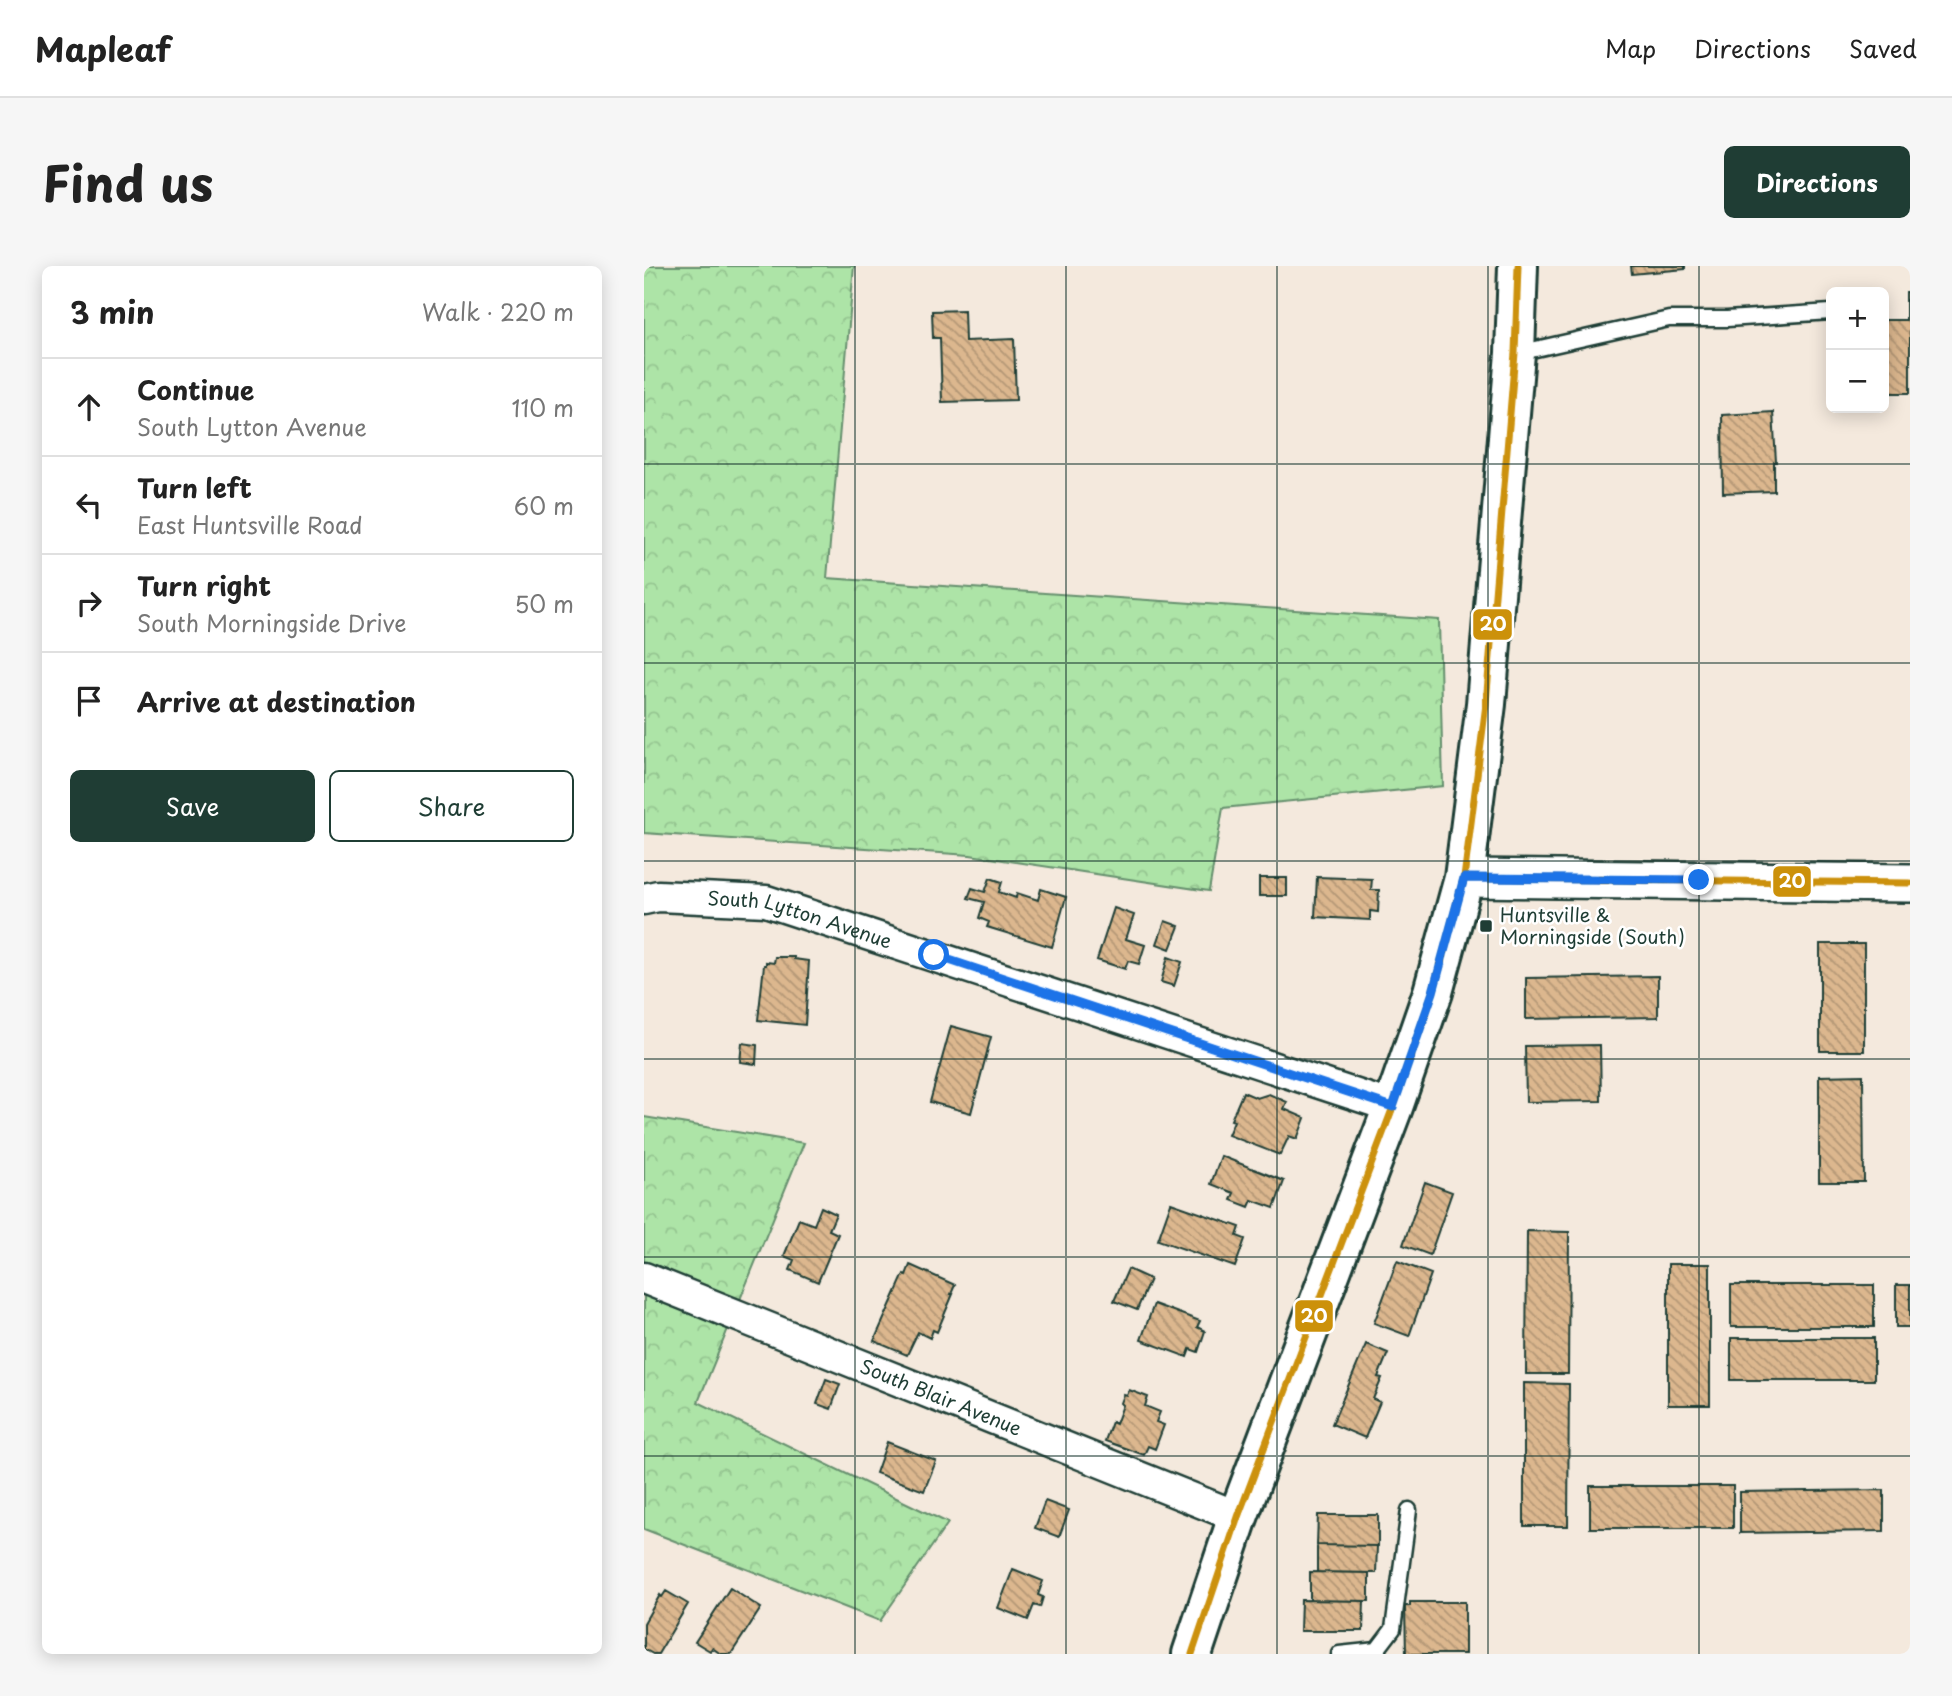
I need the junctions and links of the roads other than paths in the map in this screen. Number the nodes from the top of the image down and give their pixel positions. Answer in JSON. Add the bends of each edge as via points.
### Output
{"nodes":[{"id":1,"x":1518,"y":266,"type":"edge"},
{"id":2,"x":1826,"y":312,"type":"edge"},
{"id":3,"x":1515,"y":353,"type":"junction"},
{"id":4,"x":1464,"y":878,"type":"junction"},
{"id":5,"x":1910,"y":883,"type":"edge"},
{"id":6,"x":644,"y":899,"type":"edge"},
{"id":7,"x":1393,"y":1107,"type":"junction"},
{"id":8,"x":644,"y":1278,"type":"edge"},
{"id":9,"x":1409,"y":1510,"type":"dead end"},
{"id":10,"x":1238,"y":1517,"type":"junction"},
{"id":11,"x":1192,"y":1654,"type":"edge"},
{"id":12,"x":1339,"y":1654,"type":"edge"}],
"edges":[{"from":1,"to":3,"type":"main road"},
{"from":2,"to":3,"type":"lane","via":[[1669,319]]},
{"from":3,"to":4,"type":"main road","via":[[1486,704]]},
{"from":4,"to":5,"type":"street"},
{"from":4,"to":7,"type":"main road","via":[[1433,992]]},
{"from":6,"to":7,"type":"street","name":"South Lytton Avenue","via":[[766,901]]},
{"from":7,"to":10,"type":"main road"},
{"from":8,"to":10,"type":"street","name":"South Blair Avenue"},
{"from":9,"to":12,"type":"lane","via":[[1393,1629],[1377,1650]]},
{"from":10,"to":11,"type":"main road"}]}
